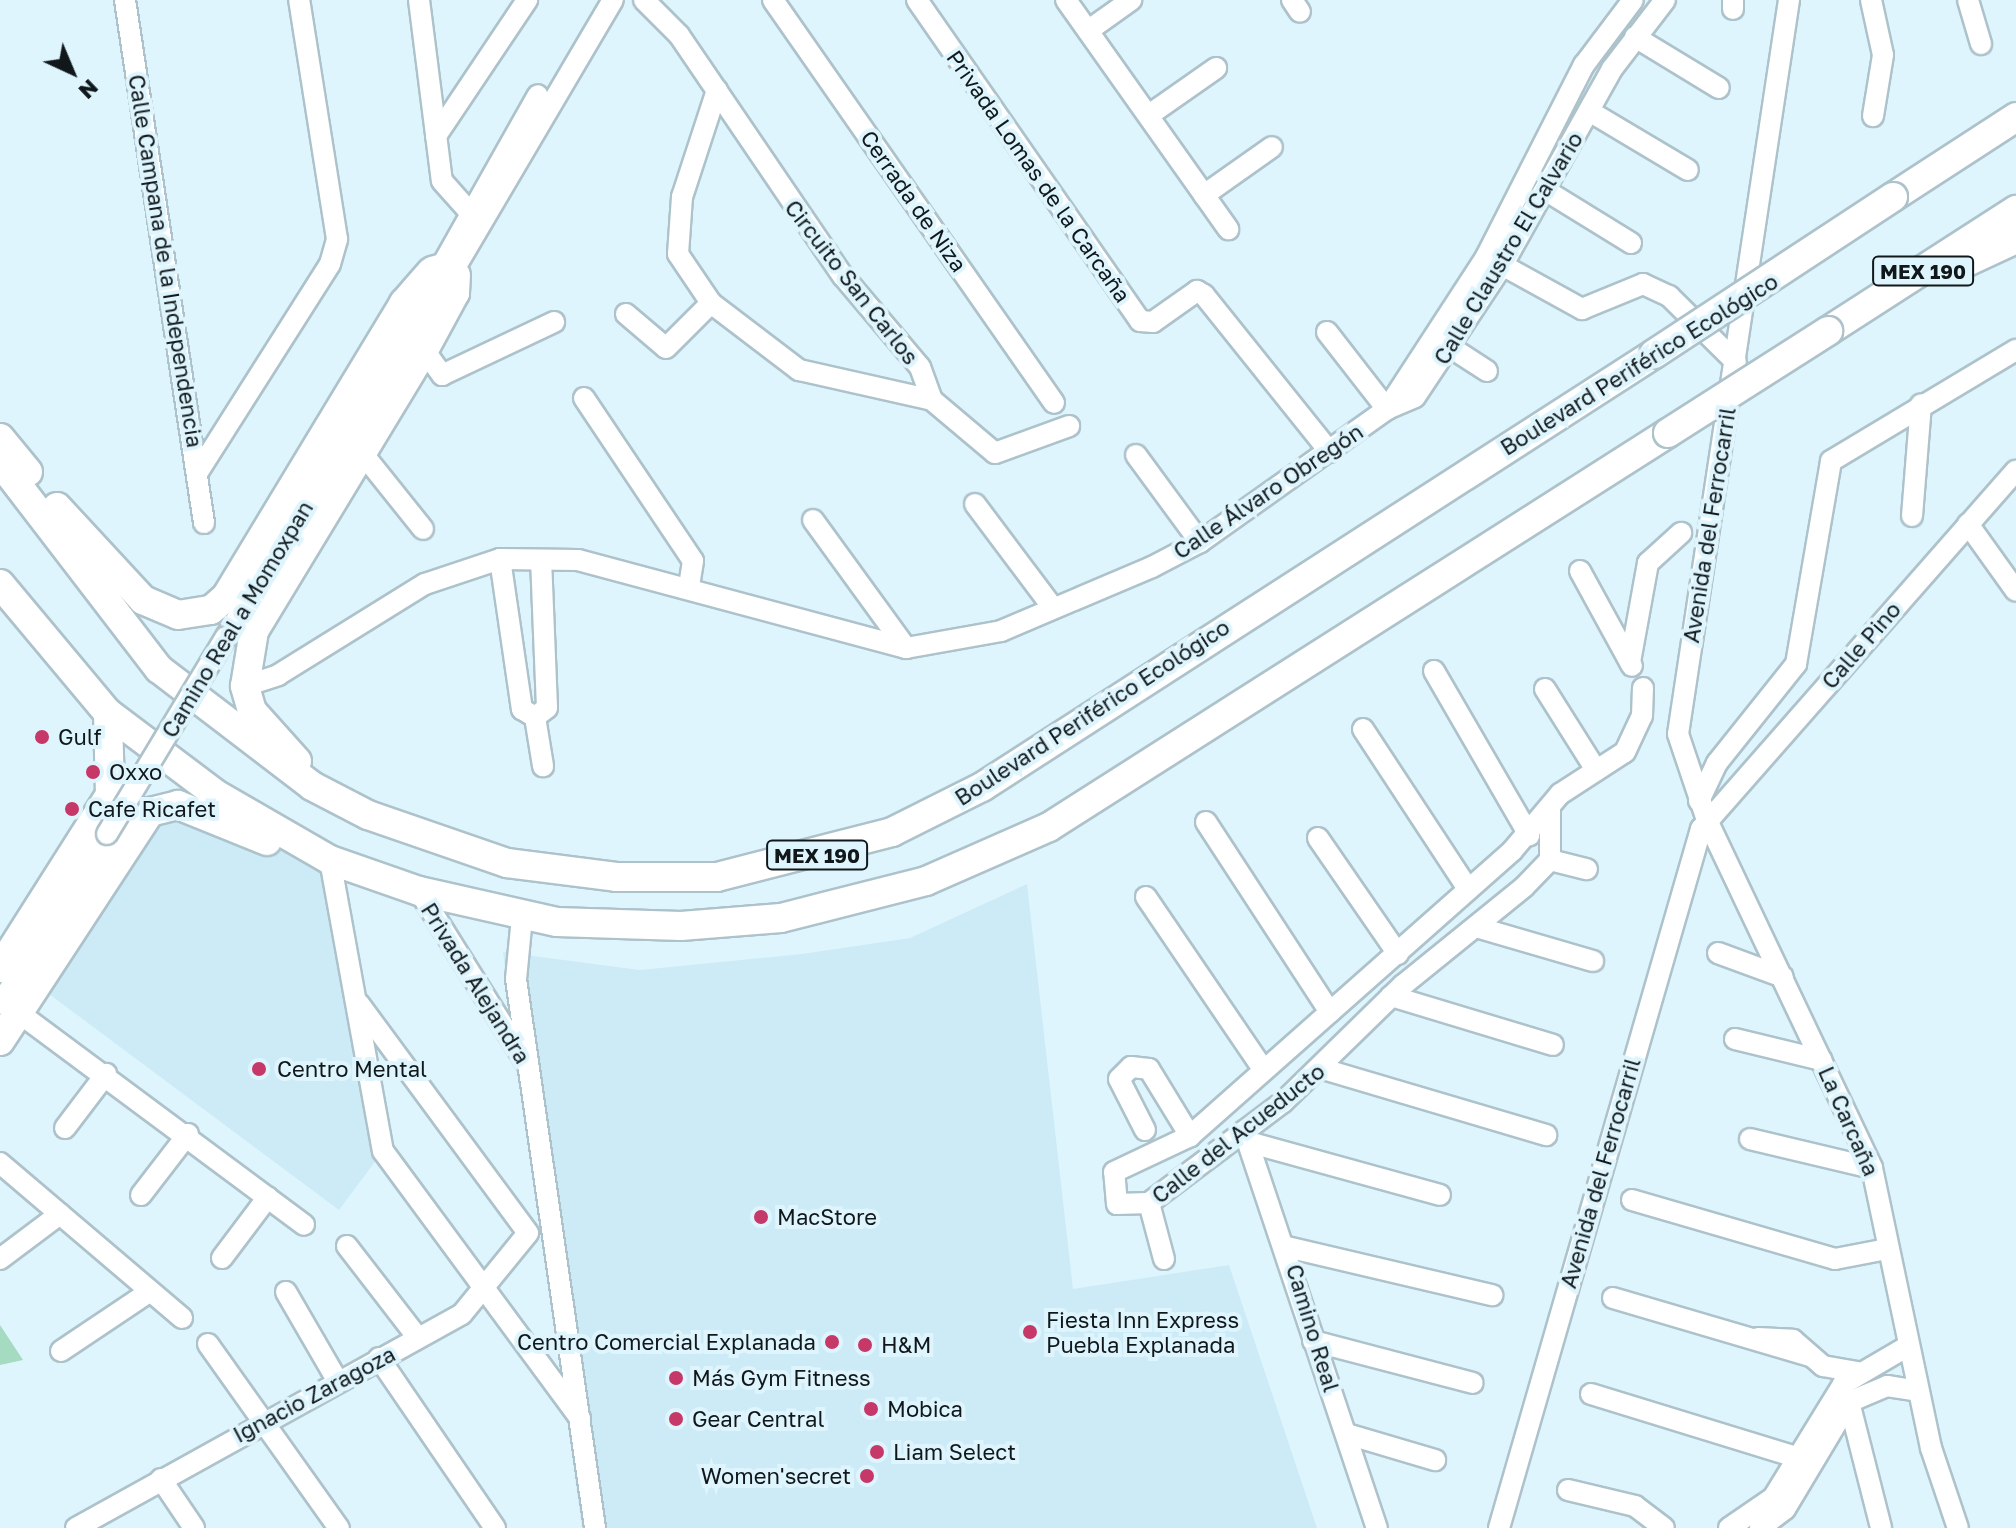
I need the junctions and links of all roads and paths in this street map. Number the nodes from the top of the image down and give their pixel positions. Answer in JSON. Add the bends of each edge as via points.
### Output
{"nodes":[{"id":1,"x":125,"y":0,"type":"edge"},
{"id":2,"x":299,"y":0,"type":"edge"},
{"id":3,"x":419,"y":0,"type":"edge"},
{"id":4,"x":527,"y":0,"type":"edge"},
{"id":5,"x":597,"y":0,"type":"edge"},
{"id":6,"x":613,"y":0,"type":"edge"},
{"id":7,"x":644,"y":0,"type":"edge"},
{"id":8,"x":773,"y":0,"type":"edge"},
{"id":9,"x":917,"y":0,"type":"edge"},
{"id":10,"x":1066,"y":0,"type":"edge"},
{"id":11,"x":1131,"y":0,"type":"edge"},
{"id":12,"x":1633,"y":0,"type":"edge"},
{"id":13,"x":1665,"y":0,"type":"edge"},
{"id":14,"x":1789,"y":0,"type":"edge"},
{"id":15,"x":1871,"y":0,"type":"edge"},
{"id":16,"x":1968,"y":0,"type":"edge"},
{"id":17,"x":1089,"y":30,"type":"junction"},
{"id":18,"x":1635,"y":37,"type":"junction"},
{"id":19,"x":1981,"y":44,"type":"dead end"},
{"id":20,"x":1216,"y":68,"type":"dead end"},
{"id":21,"x":1719,"y":88,"type":"dead end"},
{"id":22,"x":717,"y":90,"type":"junction"},
{"id":23,"x":2016,"y":109,"type":"edge"},
{"id":24,"x":1589,"y":111,"type":"junction"},
{"id":25,"x":1149,"y":115,"type":"junction"},
{"id":26,"x":1873,"y":116,"type":"dead end"},
{"id":27,"x":2016,"y":117,"type":"edge"},
{"id":28,"x":436,"y":136,"type":"junction"},
{"id":29,"x":1973,"y":144,"type":"junction"},
{"id":30,"x":1272,"y":147,"type":"dead end"},
{"id":31,"x":1688,"y":170,"type":"dead end"},
{"id":32,"x":1545,"y":190,"type":"junction"},
{"id":33,"x":1204,"y":195,"type":"junction"},
{"id":34,"x":2016,"y":210,"type":"edge"},
{"id":35,"x":473,"y":217,"type":"junction"},
{"id":36,"x":1228,"y":229,"type":"dead end"},
{"id":37,"x":2016,"y":239,"type":"edge"},
{"id":38,"x":1631,"y":243,"type":"dead end"},
{"id":39,"x":1494,"y":261,"type":"junction"},
{"id":40,"x":447,"y":269,"type":"junction"},
{"id":41,"x":711,"y":303,"type":"junction"},
{"id":42,"x":1870,"y":306,"type":"junction"},
{"id":43,"x":626,"y":314,"type":"dead end"},
{"id":44,"x":554,"y":322,"type":"dead end"},
{"id":45,"x":1327,"y":332,"type":"dead end"},
{"id":46,"x":1450,"y":347,"type":"junction"},
{"id":47,"x":2016,"y":350,"type":"edge"},
{"id":48,"x":428,"y":356,"type":"junction"},
{"id":49,"x":1736,"y":362,"type":"junction"},
{"id":50,"x":1487,"y":371,"type":"dead end"},
{"id":51,"x":584,"y":398,"type":"dead end"},
{"id":52,"x":932,"y":400,"type":"junction"},
{"id":53,"x":1054,"y":403,"type":"dead end"},
{"id":54,"x":1921,"y":404,"type":"junction"},
{"id":55,"x":1387,"y":409,"type":"junction"},
{"id":56,"x":1069,"y":426,"type":"dead end"},
{"id":57,"x":0,"y":438,"type":"edge"},
{"id":58,"x":1330,"y":452,"type":"junction"},
{"id":59,"x":363,"y":454,"type":"junction"},
{"id":60,"x":1136,"y":455,"type":"dead end"},
{"id":61,"x":0,"y":462,"type":"edge"},
{"id":62,"x":2016,"y":471,"type":"edge"},
{"id":63,"x":198,"y":472,"type":"junction"},
{"id":64,"x":975,"y":504,"type":"dead end"},
{"id":65,"x":1912,"y":516,"type":"dead end"},
{"id":66,"x":813,"y":520,"type":"dead end"},
{"id":67,"x":204,"y":523,"type":"dead end"},
{"id":68,"x":1968,"y":524,"type":"junction"},
{"id":69,"x":423,"y":529,"type":"dead end"},
{"id":70,"x":1681,"y":533,"type":"dead end"},
{"id":71,"x":1200,"y":542,"type":"junction"},
{"id":72,"x":500,"y":559,"type":"junction"},
{"id":73,"x":541,"y":560,"type":"junction"},
{"id":74,"x":1580,"y":571,"type":"dead end"},
{"id":75,"x":0,"y":584,"type":"edge"},
{"id":76,"x":689,"y":587,"type":"junction"},
{"id":77,"x":2016,"y":591,"type":"edge"},
{"id":78,"x":1053,"y":608,"type":"junction"},
{"id":79,"x":906,"y":648,"type":"junction"},
{"id":80,"x":1630,"y":662,"type":"junction"},
{"id":81,"x":1434,"y":671,"type":"dead end"},
{"id":82,"x":245,"y":686,"type":"junction"},
{"id":83,"x":1643,"y":688,"type":"junction"},
{"id":84,"x":1545,"y":689,"type":"dead end"},
{"id":85,"x":1681,"y":693,"type":"junction"},
{"id":86,"x":108,"y":713,"type":"junction"},
{"id":87,"x":1642,"y":716,"type":"junction"},
{"id":88,"x":535,"y":717,"type":"junction"},
{"id":89,"x":1677,"y":718,"type":"junction"},
{"id":90,"x":1363,"y":729,"type":"dead end"},
{"id":91,"x":543,"y":766,"type":"dead end"},
{"id":92,"x":1596,"y":770,"type":"junction"},
{"id":93,"x":1699,"y":801,"type":"junction"},
{"id":94,"x":1550,"y":810,"type":"junction"},
{"id":95,"x":368,"y":815,"type":"junction"},
{"id":96,"x":1206,"y":822,"type":"dead end"},
{"id":97,"x":1529,"y":835,"type":"junction"},
{"id":98,"x":1318,"y":838,"type":"dead end"},
{"id":99,"x":330,"y":860,"type":"junction"},
{"id":100,"x":1550,"y":860,"type":"junction"},
{"id":101,"x":1587,"y":869,"type":"dead end"},
{"id":102,"x":1468,"y":889,"type":"junction"},
{"id":103,"x":419,"y":891,"type":"junction"},
{"id":104,"x":1146,"y":897,"type":"dead end"},
{"id":105,"x":522,"y":917,"type":"junction"},
{"id":106,"x":1476,"y":927,"type":"junction"},
{"id":107,"x":1718,"y":953,"type":"dead end"},
{"id":108,"x":1398,"y":954,"type":"junction"},
{"id":109,"x":1593,"y":961,"type":"dead end"},
{"id":110,"x":0,"y":968,"type":"edge"},
{"id":111,"x":1783,"y":977,"type":"junction"},
{"id":112,"x":1351,"y":995,"type":"junction"},
{"id":113,"x":1391,"y":996,"type":"junction"},
{"id":114,"x":359,"y":1004,"type":"junction"},
{"id":115,"x":10,"y":1008,"type":"edge"},
{"id":116,"x":1330,"y":1012,"type":"junction"},
{"id":117,"x":1368,"y":1018,"type":"junction"},
{"id":118,"x":1735,"y":1039,"type":"dead end"},
{"id":119,"x":0,"y":1041,"type":"edge"},
{"id":120,"x":1553,"y":1045,"type":"dead end"},
{"id":121,"x":1822,"y":1060,"type":"junction"},
{"id":122,"x":1261,"y":1066,"type":"junction"},
{"id":123,"x":1323,"y":1069,"type":"junction"},
{"id":124,"x":106,"y":1074,"type":"junction"},
{"id":125,"x":533,"y":1074,"type":"junction"},
{"id":126,"x":65,"y":1128,"type":"dead end"},
{"id":127,"x":1145,"y":1130,"type":"dead end"},
{"id":128,"x":188,"y":1134,"type":"junction"},
{"id":129,"x":1546,"y":1135,"type":"dead end"},
{"id":130,"x":1190,"y":1136,"type":"junction"},
{"id":131,"x":1246,"y":1136,"type":"junction"},
{"id":132,"x":1750,"y":1139,"type":"dead end"},
{"id":133,"x":0,"y":1163,"type":"edge"},
{"id":134,"x":1872,"y":1168,"type":"junction"},
{"id":135,"x":141,"y":1195,"type":"dead end"},
{"id":136,"x":1440,"y":1195,"type":"dead end"},
{"id":137,"x":268,"y":1197,"type":"junction"},
{"id":138,"x":1632,"y":1200,"type":"dead end"},
{"id":139,"x":1149,"y":1203,"type":"junction"},
{"id":140,"x":60,"y":1214,"type":"junction"},
{"id":141,"x":304,"y":1225,"type":"dead end"},
{"id":142,"x":347,"y":1246,"type":"dead end"},
{"id":143,"x":1287,"y":1247,"type":"junction"},
{"id":144,"x":1887,"y":1249,"type":"junction"},
{"id":145,"x":222,"y":1258,"type":"dead end"},
{"id":146,"x":0,"y":1259,"type":"edge"},
{"id":147,"x":1164,"y":1259,"type":"dead end"},
{"id":148,"x":149,"y":1292,"type":"junction"},
{"id":149,"x":286,"y":1292,"type":"dead end"},
{"id":150,"x":487,"y":1292,"type":"junction"},
{"id":151,"x":1492,"y":1295,"type":"dead end"},
{"id":152,"x":1613,"y":1298,"type":"dead end"},
{"id":153,"x":182,"y":1318,"type":"dead end"},
{"id":154,"x":418,"y":1338,"type":"junction"},
{"id":155,"x":1313,"y":1341,"type":"junction"},
{"id":156,"x":208,"y":1344,"type":"dead end"},
{"id":157,"x":1908,"y":1346,"type":"junction"},
{"id":158,"x":61,"y":1351,"type":"dead end"},
{"id":159,"x":379,"y":1358,"type":"junction"},
{"id":160,"x":1816,"y":1361,"type":"junction"},
{"id":161,"x":1857,"y":1372,"type":"junction"},
{"id":162,"x":337,"y":1380,"type":"junction"},
{"id":163,"x":1473,"y":1383,"type":"dead end"},
{"id":164,"x":1917,"y":1391,"type":"junction"},
{"id":165,"x":1591,"y":1394,"type":"dead end"},
{"id":166,"x":1840,"y":1400,"type":"junction"},
{"id":167,"x":580,"y":1418,"type":"junction"},
{"id":168,"x":262,"y":1421,"type":"junction"},
{"id":169,"x":1829,"y":1431,"type":"junction"},
{"id":170,"x":1347,"y":1434,"type":"junction"},
{"id":171,"x":1854,"y":1441,"type":"junction"},
{"id":172,"x":1796,"y":1457,"type":"junction"},
{"id":173,"x":1435,"y":1460,"type":"dead end"},
{"id":174,"x":161,"y":1479,"type":"junction"},
{"id":175,"x":1568,"y":1490,"type":"dead end"},
{"id":176,"x":1773,"y":1525,"type":"edge"},
{"id":177,"x":76,"y":1528,"type":"edge"},
{"id":178,"x":194,"y":1528,"type":"edge"},
{"id":179,"x":339,"y":1528,"type":"edge"},
{"id":180,"x":495,"y":1528,"type":"edge"},
{"id":181,"x":595,"y":1528,"type":"edge"},
{"id":182,"x":1377,"y":1528,"type":"edge"},
{"id":183,"x":1499,"y":1528,"type":"edge"},
{"id":184,"x":1664,"y":1528,"type":"edge"},
{"id":185,"x":1729,"y":1528,"type":"edge"},
{"id":186,"x":1881,"y":1528,"type":"edge"},
{"id":187,"x":1958,"y":1528,"type":"edge"}],
"edges":[{"from":1,"to":63,"type":"street","name":"Calle Campana de la Independencia"},
{"from":2,"to":63,"type":"street","via":[[337,239],[330,264]]},
{"from":3,"to":28,"type":"street"},
{"from":4,"to":28,"type":"street"},
{"from":5,"to":35,"type":"street","name":"Camino Real a Momoxpan"},
{"from":6,"to":35,"type":"street","name":"Camino Real a Momoxpan"},
{"from":7,"to":22,"type":"street","name":"Circuito San Carlos"},
{"from":8,"to":53,"type":"street","name":"Cerrada de Niza"},
{"from":9,"to":58,"type":"street","name":"Privada Lomas de la Carcaña","via":[[1140,321],[1153,322],[1197,291],[1204,295]]},
{"from":10,"to":17,"type":"street"},
{"from":11,"to":17,"type":"street"},
{"from":12,"to":39,"type":"street","name":"Calle Álvaro Obregón","via":[[1584,65]]},
{"from":13,"to":18,"type":"street","name":"Calle Claustro El Calvario"},
{"from":14,"to":49,"type":"street","name":"Avenida del Ferrocarril"},
{"from":15,"to":26,"type":"street","via":[[1883,55]]},
{"from":16,"to":19,"type":"street"},
{"from":17,"to":25,"type":"street"},
{"from":18,"to":21,"type":"street"},
{"from":18,"to":24,"type":"street","name":"Calle Claustro El Calvario"},
{"from":20,"to":25,"type":"street"},
{"from":22,"to":41,"type":"street","name":"Circuito San Carlos","via":[[682,197],[678,254]]},
{"from":22,"to":52,"type":"street","name":"Circuito San Carlos","via":[[795,211],[920,367]]},
{"from":23,"to":29,"type":"highway"},
{"from":24,"to":31,"type":"street","name":"Calle Claustro El Calvario"},
{"from":24,"to":32,"type":"street","name":"Calle Claustro El Calvario"},
{"from":25,"to":33,"type":"street"},
{"from":27,"to":29,"type":"highway","name":"Boulevard Periférico Ecológico"},
{"from":28,"to":35,"type":"street","via":[[442,181]]},
{"from":29,"to":95,"type":"highway","name":"Boulevard Periférico Ecológico","number":"MEX 190","bridge":true,"via":[[982,787],[892,832],[717,877],[616,877],[507,863]]},
{"from":30,"to":33,"type":"street"},
{"from":32,"to":38,"type":"street"},
{"from":32,"to":39,"type":"street","name":"Calle Claustro El Calvario"},
{"from":33,"to":36,"type":"street"},
{"from":34,"to":42,"type":"highway","number":"MEX 190"},
{"from":35,"to":40,"type":"street","name":"Camino Real a Momoxpan"},
{"from":37,"to":42,"type":"highway"},
{"from":39,"to":46,"type":"street","name":"Calle Claustro El Calvario"},
{"from":39,"to":49,"type":"street","via":[[1582,309],[1643,284],[1669,296]]},
{"from":39,"to":55,"type":"street","name":"Calle Álvaro Obregón"},
{"from":40,"to":48,"type":"highway","via":[[455,293]]},
{"from":40,"to":57,"type":"highway","via":[[404,303],[226,597],[202,614],[178,615],[133,593]]},
{"from":40,"to":115,"type":"street","name":"Camino Real a Momoxpan","bridge":true,"via":[[107,834]]},
{"from":41,"to":43,"type":"street","via":[[666,348]]},
{"from":41,"to":52,"type":"street","name":"Circuito San Carlos","via":[[799,370]]},
{"from":42,"to":105,"type":"highway","number":"MEX 190","bridge":true,"via":[[1049,827],[989,856],[829,910],[781,918],[681,926]]},
{"from":44,"to":48,"type":"street","via":[[442,375]]},
{"from":45,"to":55,"type":"street"},
{"from":46,"to":50,"type":"street"},
{"from":46,"to":55,"type":"street","name":"Calle Claustro El Calvario","via":[[1415,397]]},
{"from":47,"to":54,"type":"street"},
{"from":48,"to":59,"type":"highway"},
{"from":49,"to":85,"type":"street","name":"Avenida del Ferrocarril"},
{"from":51,"to":76,"type":"street","via":[[693,561]]},
{"from":52,"to":56,"type":"street","via":[[995,453]]},
{"from":54,"to":65,"type":"street"},
{"from":54,"to":93,"type":"street","via":[[1831,461],[1796,664],[1717,763]]},
{"from":55,"to":58,"type":"street","name":"Calle Álvaro Obregón"},
{"from":58,"to":71,"type":"street","name":"Calle Álvaro Obregón"},
{"from":59,"to":69,"type":"street"},
{"from":59,"to":82,"type":"highway","via":[[254,631]]},
{"from":60,"to":71,"type":"street"},
{"from":61,"to":95,"type":"highway","name":"Boulevard Periférico Ecológico","number":"MEX 190","via":[[159,669],[281,766]]},
{"from":62,"to":68,"type":"street","name":"Calle Pino"},
{"from":63,"to":67,"type":"street","name":"Calle Campana de la Independencia"},
{"from":64,"to":78,"type":"street"},
{"from":66,"to":79,"type":"street"},
{"from":68,"to":77,"type":"street"},
{"from":68,"to":93,"type":"street","name":"Calle Pino"},
{"from":70,"to":80,"type":"street","via":[[1648,563]]},
{"from":71,"to":78,"type":"street","name":"Calle Álvaro Obregón"},
{"from":72,"to":73,"type":"street","name":"Calle Álvaro Obregón"},
{"from":72,"to":82,"type":"street","name":"Calle Álvaro Obregón","via":[[425,584],[278,675]]},
{"from":72,"to":88,"type":"street","via":[[522,709]]},
{"from":73,"to":76,"type":"street","name":"Calle Álvaro Obregón","via":[[578,560]]},
{"from":73,"to":88,"type":"street","via":[[547,708]]},
{"from":74,"to":80,"type":"street"},
{"from":75,"to":86,"type":"highway","number":"MEX 190"},
{"from":76,"to":79,"type":"street","name":"Calle Álvaro Obregón"},
{"from":78,"to":79,"type":"street","name":"Calle Álvaro Obregón","via":[[1001,631]]},
{"from":80,"to":83,"type":"street"},
{"from":81,"to":97,"type":"street"},
{"from":82,"to":95,"type":"highway","via":[[252,711],[275,739]]},
{"from":83,"to":85,"type":"street"},
{"from":83,"to":87,"type":"street","name":"Calle del Acueducto"},
{"from":84,"to":92,"type":"street"},
{"from":85,"to":89,"type":"street","name":"Avenida del Ferrocarril"},
{"from":86,"to":99,"type":"highway","number":"MEX 190","via":[[214,793]]},
{"from":86,"to":110,"type":"highway","via":[[110,795]]},
{"from":87,"to":89,"type":"street"},
{"from":87,"to":92,"type":"street","name":"Calle del Acueducto","via":[[1625,752]]},
{"from":88,"to":91,"type":"street"},
{"from":89,"to":93,"type":"street","name":"Avenida del Ferrocarril"},
{"from":90,"to":102,"type":"street"},
{"from":92,"to":94,"type":"street","name":"Calle del Acueducto"},
{"from":93,"to":111,"type":"street","name":"La Carcaña"},
{"from":93,"to":183,"type":"street","name":"Avenida del Ferrocarril"},
{"from":94,"to":97,"type":"street","name":"Calle del Acueducto"},
{"from":94,"to":100,"type":"street"},
{"from":96,"to":116,"type":"street"},
{"from":97,"to":102,"type":"street","name":"Calle del Acueducto"},
{"from":98,"to":108,"type":"street"},
{"from":99,"to":103,"type":"highway","number":"MEX 190"},
{"from":99,"to":114,"type":"street"},
{"from":99,"to":115,"type":"highway","via":[[185,807],[157,808]]},
{"from":100,"to":101,"type":"street"},
{"from":100,"to":106,"type":"street","name":"Calle del Acueducto"},
{"from":102,"to":108,"type":"street","name":"Calle del Acueducto"},
{"from":103,"to":105,"type":"highway","number":"MEX 190"},
{"from":103,"to":125,"type":"street","name":"Privada Alejandra"},
{"from":104,"to":122,"type":"street"},
{"from":105,"to":125,"type":"street","via":[[516,979]]},
{"from":106,"to":109,"type":"street"},
{"from":106,"to":113,"type":"street","name":"Calle del Acueducto"},
{"from":107,"to":111,"type":"street"},
{"from":108,"to":112,"type":"street","name":"Calle del Acueducto"},
{"from":111,"to":121,"type":"street","name":"La Carcaña"},
{"from":112,"to":116,"type":"street","name":"Calle del Acueducto"},
{"from":112,"to":117,"type":"street"},
{"from":113,"to":117,"type":"street","name":"Calle del Acueducto"},
{"from":113,"to":120,"type":"street"},
{"from":114,"to":150,"type":"street","via":[[383,1151]]},
{"from":114,"to":150,"type":"street","name":"Ignacio Zaragoza","via":[[528,1233]]},
{"from":115,"to":119,"type":"highway"},
{"from":115,"to":124,"type":"street"},
{"from":116,"to":122,"type":"street","name":"Calle del Acueducto"},
{"from":117,"to":123,"type":"street","name":"Calle del Acueducto"},
{"from":118,"to":121,"type":"street"},
{"from":121,"to":134,"type":"street","name":"La Carcaña"},
{"from":122,"to":130,"type":"street","name":"Calle del Acueducto"},
{"from":123,"to":129,"type":"street"},
{"from":123,"to":131,"type":"street","name":"Calle del Acueducto"},
{"from":124,"to":126,"type":"street"},
{"from":124,"to":128,"type":"street"},
{"from":125,"to":167,"type":"street"},
{"from":127,"to":130,"type":"street","via":[[1119,1079],[1131,1067],[1149,1069]]},
{"from":128,"to":135,"type":"street"},
{"from":128,"to":137,"type":"street"},
{"from":130,"to":139,"type":"street","name":"Calle del Acueducto","via":[[1114,1172],[1117,1204]]},
{"from":131,"to":136,"type":"street"},
{"from":131,"to":139,"type":"street","name":"Calle del Acueducto"},
{"from":131,"to":143,"type":"street","name":"Camino Real","via":[[1262,1194]]},
{"from":132,"to":134,"type":"street"},
{"from":133,"to":140,"type":"street"},
{"from":134,"to":144,"type":"street","name":"La Carcaña"},
{"from":137,"to":141,"type":"street"},
{"from":137,"to":145,"type":"street"},
{"from":138,"to":144,"type":"street","via":[[1835,1259]]},
{"from":139,"to":147,"type":"street"},
{"from":140,"to":146,"type":"street"},
{"from":140,"to":148,"type":"street"},
{"from":142,"to":154,"type":"street"},
{"from":143,"to":151,"type":"street"},
{"from":143,"to":155,"type":"street","name":"Camino Real"},
{"from":144,"to":157,"type":"street","name":"La Carcaña"},
{"from":148,"to":153,"type":"street"},
{"from":148,"to":158,"type":"street"},
{"from":149,"to":162,"type":"street"},
{"from":150,"to":154,"type":"street","name":"Ignacio Zaragoza"},
{"from":150,"to":167,"type":"street"},
{"from":152,"to":160,"type":"street","via":[[1758,1338],[1776,1351]]},
{"from":154,"to":159,"type":"street","name":"Ignacio Zaragoza"},
{"from":155,"to":163,"type":"street"},
{"from":155,"to":170,"type":"street","name":"Camino Real"},
{"from":156,"to":168,"type":"street"},
{"from":157,"to":161,"type":"street"},
{"from":157,"to":164,"type":"street","name":"La Carcaña"},
{"from":159,"to":162,"type":"street","name":"Ignacio Zaragoza"},
{"from":159,"to":180,"type":"street"},
{"from":160,"to":161,"type":"street"},
{"from":160,"to":166,"type":"street"},
{"from":161,"to":166,"type":"street"},
{"from":162,"to":168,"type":"street","name":"Ignacio Zaragoza"},
{"from":164,"to":166,"type":"street","via":[[1887,1386]]},
{"from":164,"to":187,"type":"street","name":"La Carcaña"},
{"from":165,"to":172,"type":"street"},
{"from":166,"to":169,"type":"street"},
{"from":166,"to":171,"type":"street"},
{"from":166,"to":172,"type":"street"},
{"from":167,"to":181,"type":"street"},
{"from":168,"to":174,"type":"street","name":"Ignacio Zaragoza"},
{"from":168,"to":179,"type":"street"},
{"from":169,"to":171,"type":"street"},
{"from":169,"to":176,"type":"street"},
{"from":170,"to":173,"type":"street"},
{"from":170,"to":182,"type":"street","name":"Camino Real"},
{"from":171,"to":186,"type":"street"},
{"from":172,"to":185,"type":"street","via":[[1764,1508]]},
{"from":174,"to":177,"type":"street","name":"Ignacio Zaragoza"},
{"from":174,"to":178,"type":"street"},
{"from":175,"to":184,"type":"street","via":[[1635,1506]]}]}
